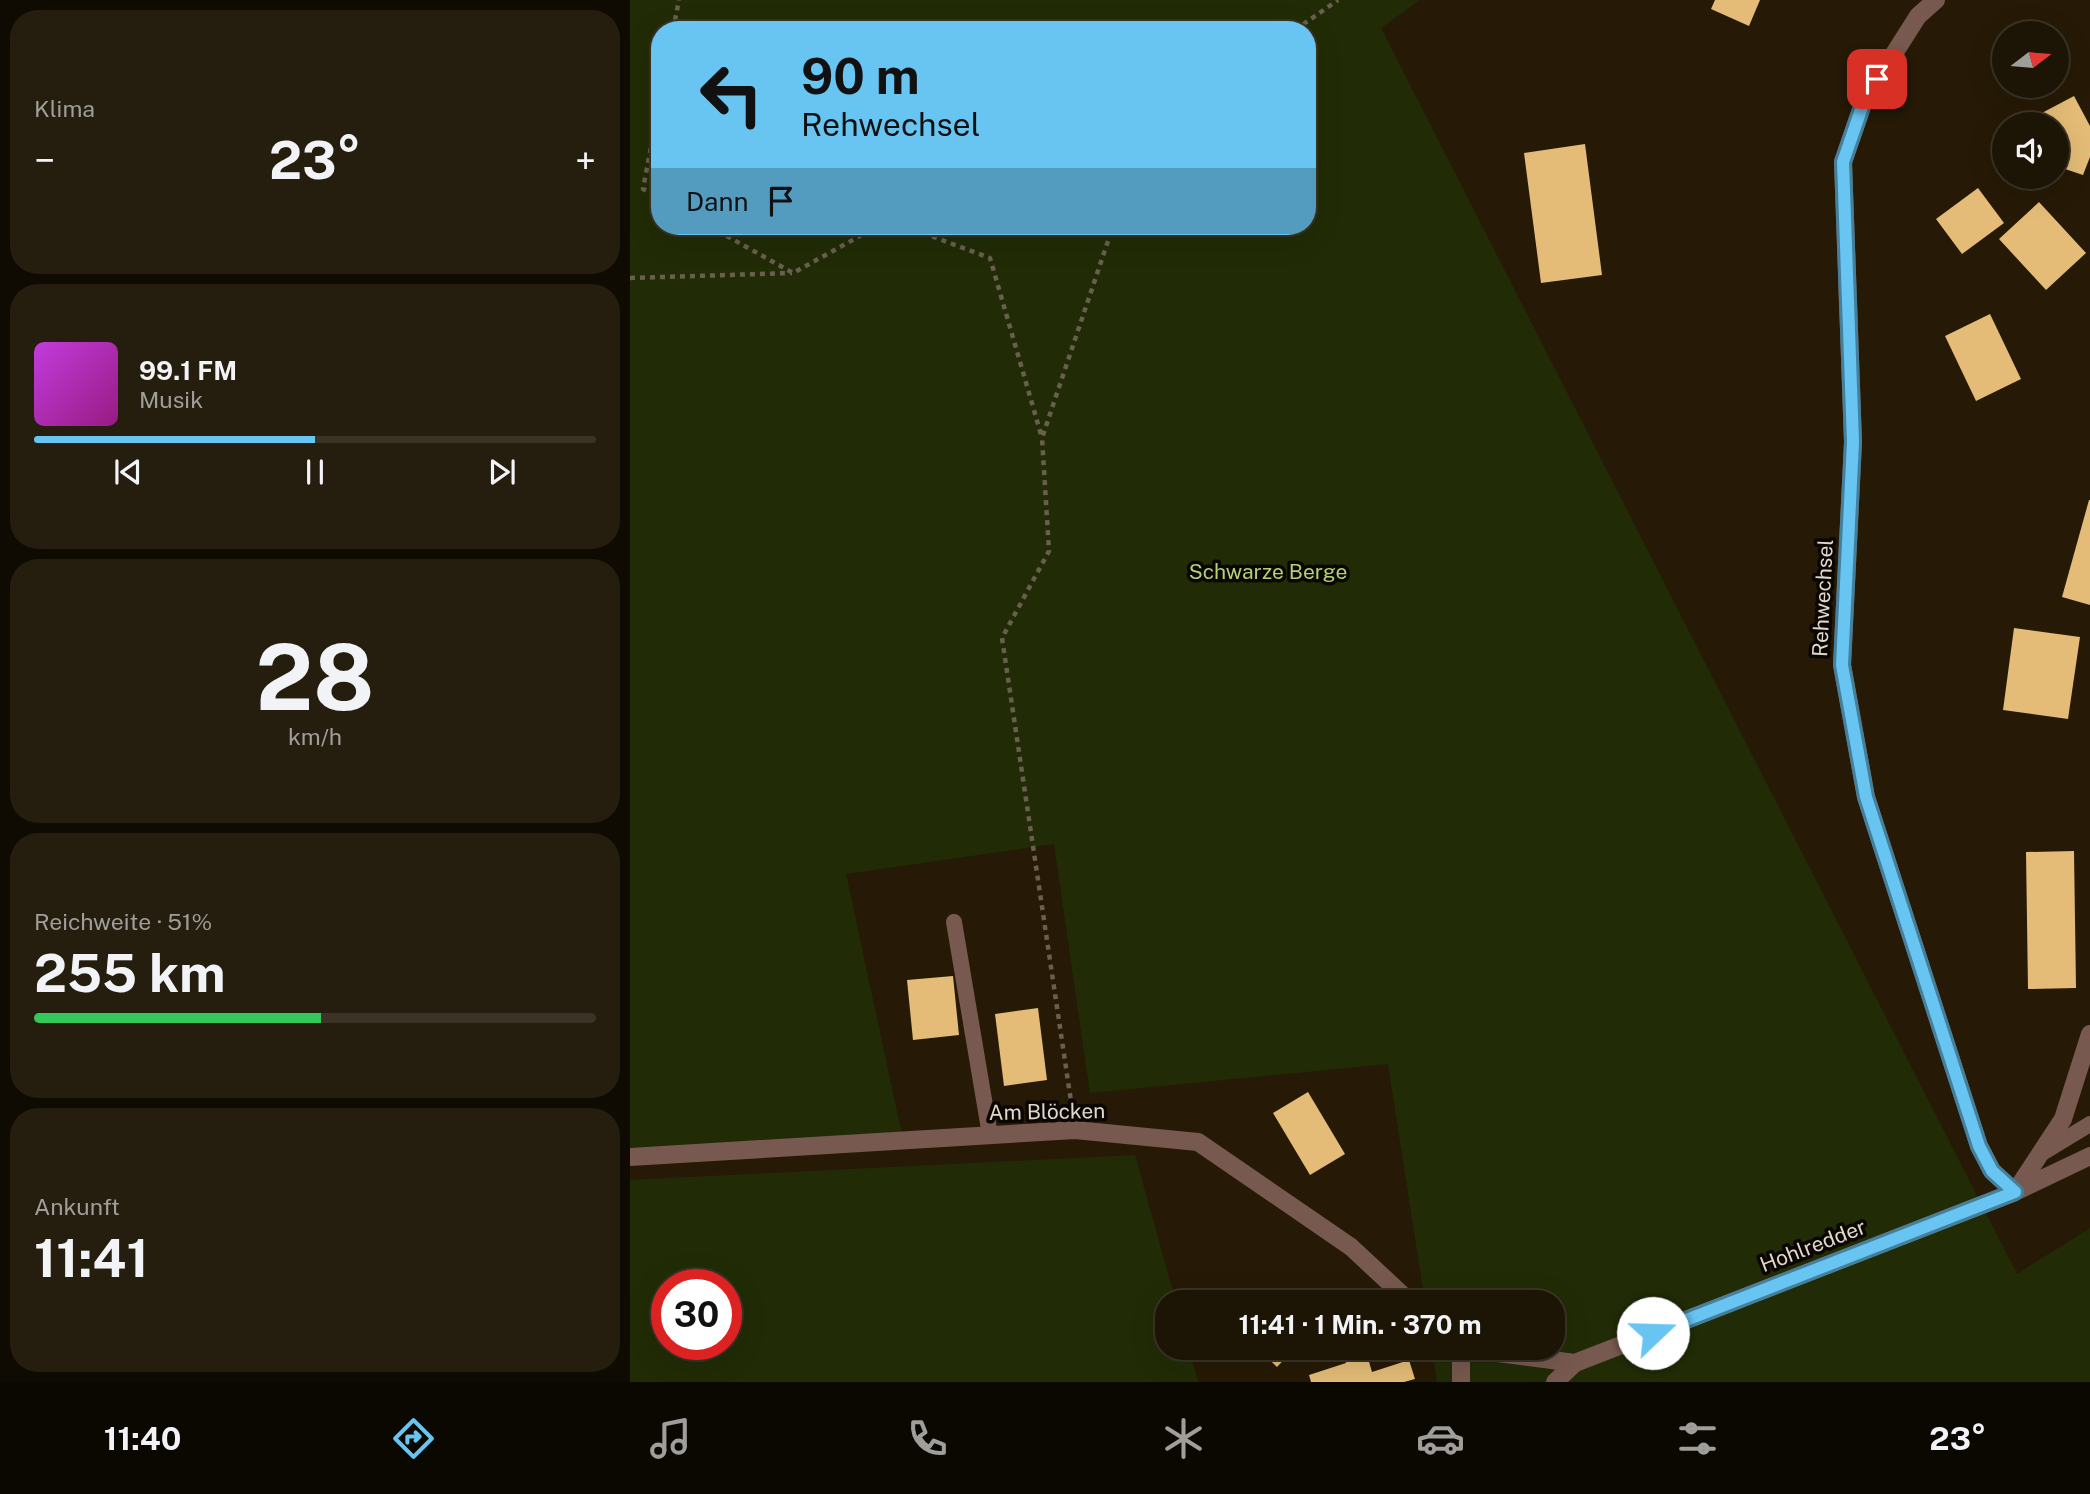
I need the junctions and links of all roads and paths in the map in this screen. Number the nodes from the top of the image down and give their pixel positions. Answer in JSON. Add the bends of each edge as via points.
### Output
{"nodes":[{"id":1,"x":679,"y":0,"type":"edge"},
{"id":2,"x":1338,"y":0,"type":"edge"},
{"id":3,"x":1936,"y":0,"type":"edge"},
{"id":4,"x":675,"y":21,"type":"edge"},
{"id":5,"x":1308,"y":21,"type":"edge"},
{"id":6,"x":651,"y":147,"type":"edge"},
{"id":7,"x":651,"y":193,"type":"edge"},
{"id":8,"x":725,"y":235,"type":"edge"},
{"id":9,"x":861,"y":235,"type":"edge"},
{"id":10,"x":928,"y":235,"type":"edge"},
{"id":11,"x":1110,"y":235,"type":"edge"},
{"id":12,"x":793,"y":272,"type":"junction"},
{"id":13,"x":630,"y":278,"type":"edge"},
{"id":14,"x":1042,"y":438,"type":"junction"},
{"id":15,"x":954,"y":922,"type":"dead end"},
{"id":16,"x":2090,"y":1034,"type":"edge"},
{"id":17,"x":2090,"y":1124,"type":"edge"},
{"id":18,"x":1075,"y":1130,"type":"junction"},
{"id":19,"x":990,"y":1135,"type":"junction"},
{"id":20,"x":2039,"y":1155,"type":"junction"},
{"id":21,"x":2090,"y":1156,"type":"edge"},
{"id":22,"x":630,"y":1157,"type":"edge"},
{"id":23,"x":2015,"y":1192,"type":"junction"},
{"id":24,"x":1397,"y":1290,"type":"edge"},
{"id":25,"x":1460,"y":1360,"type":"edge"},
{"id":26,"x":1550,"y":1360,"type":"edge"},
{"id":27,"x":1575,"y":1363,"type":"junction"},
{"id":28,"x":1461,"y":1382,"type":"edge"},
{"id":29,"x":1555,"y":1382,"type":"edge"}],
"edges":[{"from":1,"to":4,"type":"path"},
{"from":2,"to":5,"type":"path"},
{"from":3,"to":23,"type":"street","name":"Rehwechsel","via":[[1918,16],[1864,101],[1843,162],[1853,442],[1842,665],[1866,797],[1979,1146],[1992,1171]]},
{"from":6,"to":7,"type":"path","via":[[643,189]]},
{"from":8,"to":12,"type":"path"},
{"from":9,"to":12,"type":"path"},
{"from":10,"to":14,"type":"path","via":[[990,258]]},
{"from":11,"to":14,"type":"path"},
{"from":12,"to":13,"type":"path"},
{"from":14,"to":18,"type":"path","via":[[1049,551],[1002,638]]},
{"from":15,"to":19,"type":"lane"},
{"from":16,"to":20,"type":"street","via":[[2063,1119]]},
{"from":17,"to":20,"type":"lane"},
{"from":18,"to":19,"type":"street","name":"Am Blöcken"},
{"from":18,"to":24,"type":"street","name":"Am Blöcken","via":[[1198,1142],[1351,1247]]},
{"from":19,"to":22,"type":"street","name":"Am Blöcken"},
{"from":20,"to":23,"type":"street"},
{"from":21,"to":23,"type":"street","name":"Hohlredder"},
{"from":23,"to":27,"type":"street","name":"Hohlredder"},
{"from":25,"to":28,"type":"street"},
{"from":26,"to":27,"type":"street"},
{"from":27,"to":29,"type":"street","name":"Hohlredder"}]}
